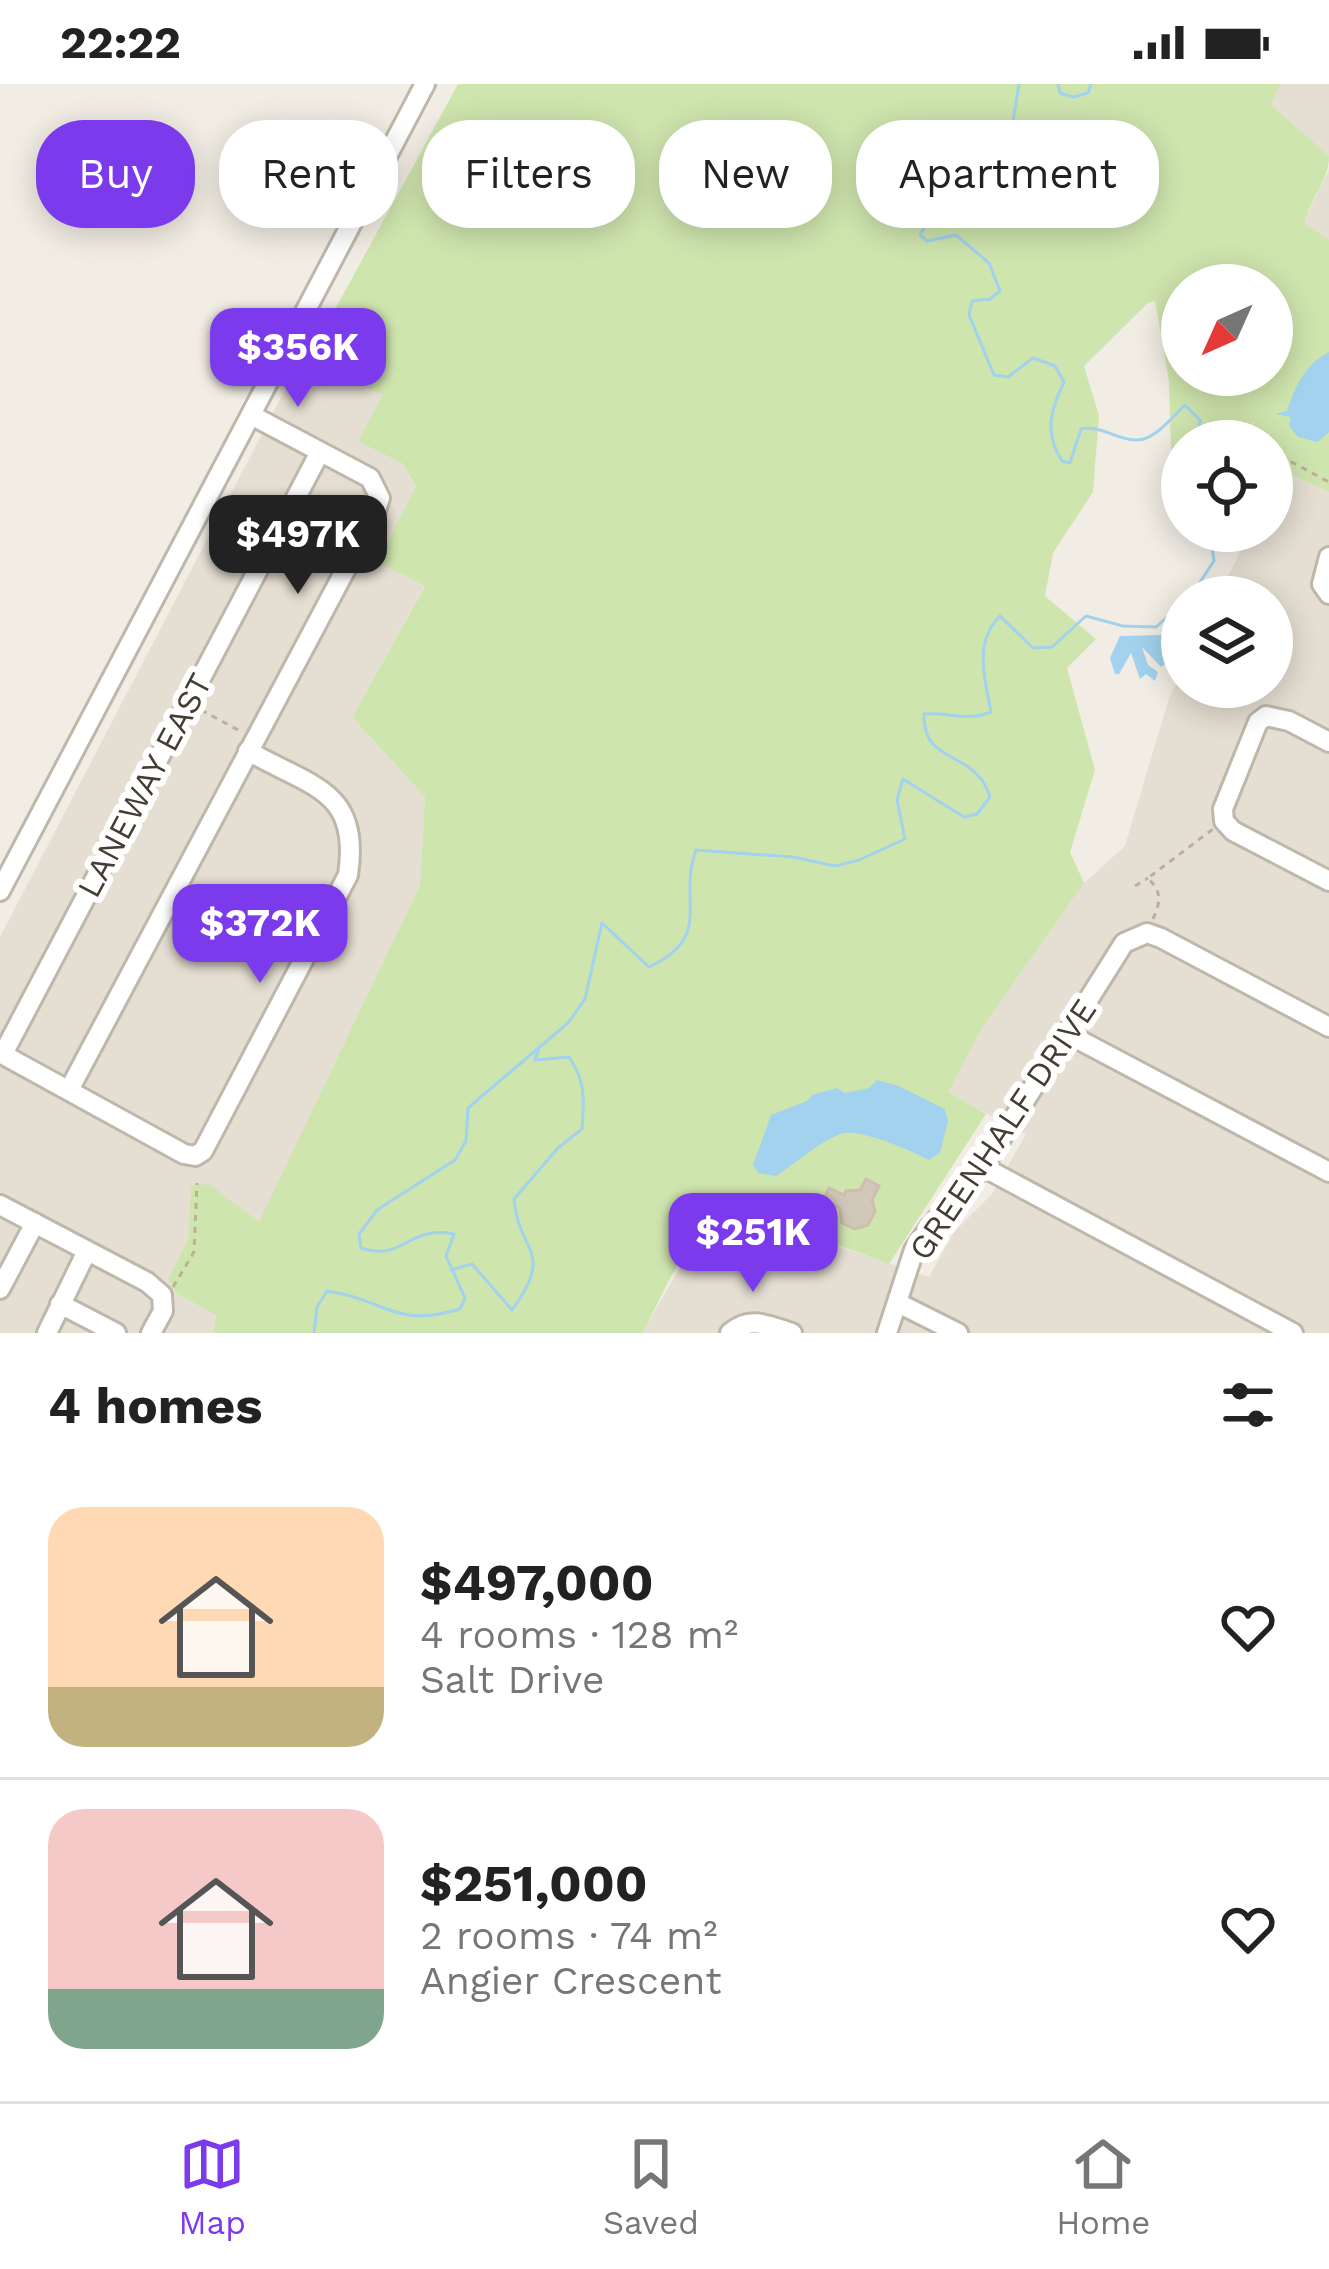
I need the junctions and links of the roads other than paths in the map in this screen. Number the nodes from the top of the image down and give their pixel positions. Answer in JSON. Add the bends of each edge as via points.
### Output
{"nodes":[{"id":1,"x":425,"y":84,"type":"edge"},
{"id":2,"x":250,"y":415,"type":"junction"},
{"id":3,"x":320,"y":452,"type":"junction"},
{"id":4,"x":1329,"y":557,"type":"edge"},
{"id":5,"x":1329,"y":594,"type":"edge"},
{"id":6,"x":1329,"y":742,"type":"edge"},
{"id":7,"x":247,"y":743,"type":"junction"},
{"id":8,"x":1329,"y":881,"type":"edge"},
{"id":9,"x":0,"y":891,"type":"edge"},
{"id":10,"x":1328,"y":1003,"type":"edge"},
{"id":11,"x":1323,"y":1024,"type":"edge"},
{"id":12,"x":1066,"y":1033,"type":"junction"},
{"id":13,"x":1,"y":1054,"type":"edge"},
{"id":14,"x":69,"y":1090,"type":"junction"},
{"id":15,"x":982,"y":1167,"type":"junction"},
{"id":16,"x":1329,"y":1172,"type":"edge"},
{"id":17,"x":0,"y":1205,"type":"edge"},
{"id":18,"x":35,"y":1223,"type":"junction"},
{"id":19,"x":87,"y":1251,"type":"junction"},
{"id":20,"x":0,"y":1288,"type":"edge"},
{"id":21,"x":898,"y":1303,"type":"junction"},
{"id":22,"x":60,"y":1304,"type":"junction"},
{"id":23,"x":1290,"y":1332,"type":"edge"},
{"id":24,"x":46,"y":1333,"type":"edge"},
{"id":25,"x":116,"y":1333,"type":"edge"},
{"id":26,"x":151,"y":1333,"type":"edge"},
{"id":27,"x":730,"y":1333,"type":"edge"},
{"id":28,"x":792,"y":1333,"type":"edge"},
{"id":29,"x":887,"y":1333,"type":"edge"},
{"id":30,"x":958,"y":1333,"type":"edge"}],
"edges":[{"from":1,"to":2,"type":"street"},
{"from":2,"to":3,"type":"street"},
{"from":2,"to":9,"type":"street"},
{"from":3,"to":7,"type":"street","via":[[370,478],[380,497]]},
{"from":3,"to":13,"type":"street","name":"LANEWAY EAST"},
{"from":4,"to":5,"type":"street","via":[[1322,584]]},
{"from":6,"to":8,"type":"street","via":[[1276,716],[1258,722],[1223,809],[1233,831]]},
{"from":7,"to":14,"type":"street"},
{"from":7,"to":14,"type":"street","via":[[331,795],[347,818],[348,875],[195,1156]]},
{"from":10,"to":11,"type":"street"},
{"from":11,"to":12,"type":"street","name":"GREENHALF DRIVE","via":[[1147,933],[1124,943]]},
{"from":12,"to":15,"type":"street","name":"GREENHALF DRIVE"},
{"from":12,"to":16,"type":"street"},
{"from":13,"to":14,"type":"street"},
{"from":15,"to":21,"type":"street","name":"GREENHALF DRIVE","via":[[914,1250]]},
{"from":15,"to":23,"type":"street"},
{"from":17,"to":18,"type":"street"},
{"from":18,"to":19,"type":"street"},
{"from":18,"to":20,"type":"street"},
{"from":19,"to":22,"type":"street"},
{"from":19,"to":26,"type":"street","via":[[165,1298]]},
{"from":21,"to":29,"type":"street","name":"GREENHALF DRIVE"},
{"from":21,"to":30,"type":"street"},
{"from":22,"to":24,"type":"street"},
{"from":22,"to":25,"type":"street"},
{"from":27,"to":28,"type":"street","via":[[758,1322]]}]}
